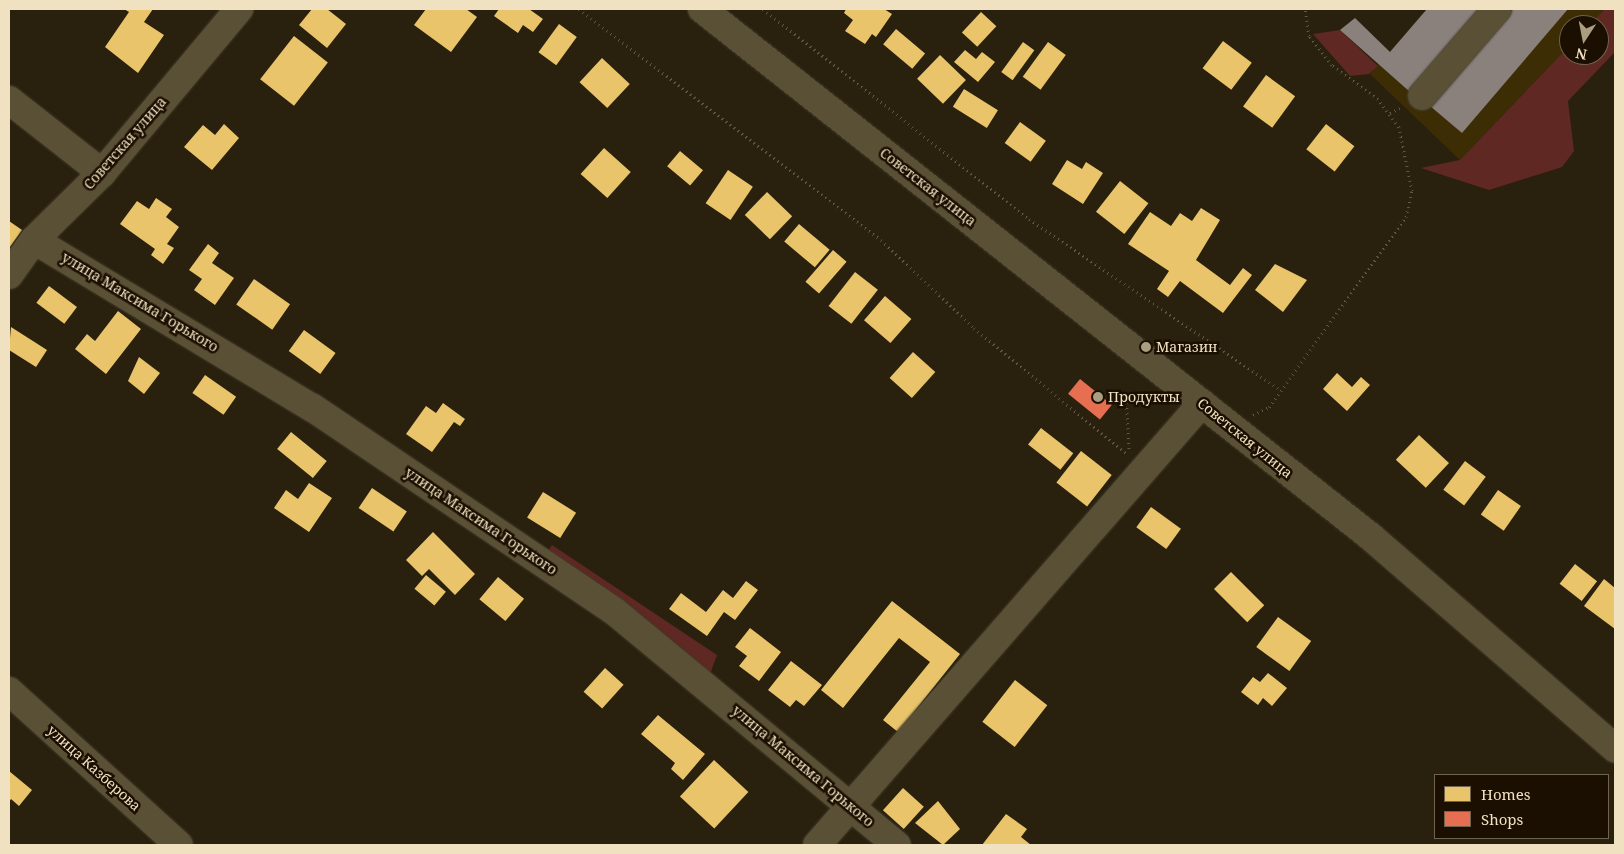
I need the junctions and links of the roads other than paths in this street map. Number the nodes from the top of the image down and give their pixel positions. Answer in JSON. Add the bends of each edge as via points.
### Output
{"nodes":[{"id":1,"x":239,"y":9,"type":"edge"},
{"id":2,"x":702,"y":9,"type":"edge"},
{"id":3,"x":1497,"y":9,"type":"edge"},
{"id":4,"x":1422,"y":96,"type":"dead end"},
{"id":5,"x":9,"y":100,"type":"edge"},
{"id":6,"x":102,"y":173,"type":"junction"},
{"id":7,"x":34,"y":240,"type":"junction"},
{"id":8,"x":9,"y":275,"type":"edge"},
{"id":9,"x":1202,"y":403,"type":"junction"},
{"id":10,"x":9,"y":691,"type":"edge"},
{"id":11,"x":1615,"y":748,"type":"edge"},
{"id":12,"x":852,"y":806,"type":"junction"},
{"id":13,"x":179,"y":845,"type":"edge"},
{"id":14,"x":817,"y":845,"type":"edge"},
{"id":15,"x":897,"y":845,"type":"edge"}],
"edges":[{"from":1,"to":6,"type":"street","name":"Советская улица"},
{"from":2,"to":9,"type":"street","name":"Советская улица"},
{"from":3,"to":4,"type":"street"},
{"from":5,"to":6,"type":"street"},
{"from":6,"to":7,"type":"street","name":"Советская улица"},
{"from":7,"to":8,"type":"street","name":"Советская улица"},
{"from":7,"to":12,"type":"street","name":"улица Максима Горького","via":[[313,408],[614,610]]},
{"from":9,"to":11,"type":"street","name":"Советская улица","via":[[1371,537]]},
{"from":9,"to":12,"type":"street"},
{"from":10,"to":13,"type":"street","name":"улица Казберова"},
{"from":12,"to":14,"type":"street"},
{"from":12,"to":15,"type":"street","name":"улица Максима Горького"}]}
